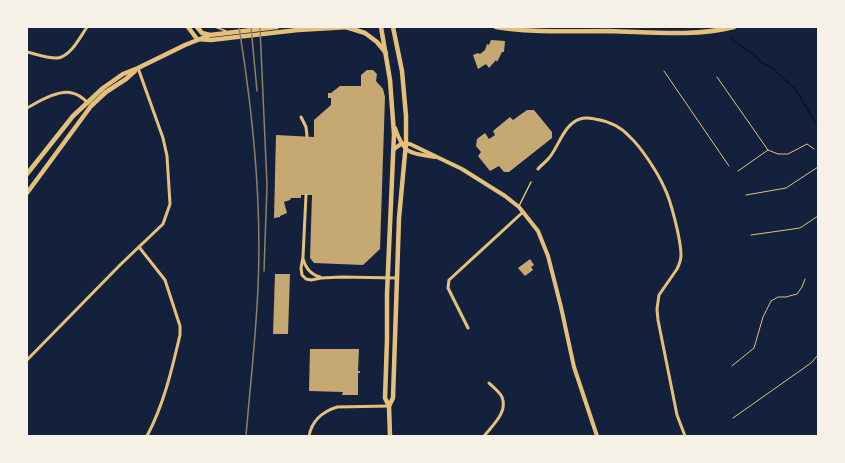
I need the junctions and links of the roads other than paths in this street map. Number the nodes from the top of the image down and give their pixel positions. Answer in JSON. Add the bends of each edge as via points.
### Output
{"nodes":[{"id":1,"x":87,"y":27,"type":"edge"},
{"id":2,"x":188,"y":27,"type":"edge"},
{"id":3,"x":215,"y":27,"type":"edge"},
{"id":4,"x":278,"y":27,"type":"edge"},
{"id":5,"x":348,"y":27,"type":"edge"},
{"id":6,"x":381,"y":27,"type":"edge"},
{"id":7,"x":393,"y":27,"type":"edge"},
{"id":8,"x":496,"y":27,"type":"edge"},
{"id":9,"x":734,"y":27,"type":"edge"},
{"id":10,"x":199,"y":28,"type":"edge"},
{"id":11,"x":282,"y":32,"type":"junction"},
{"id":12,"x":230,"y":33,"type":"junction"},
{"id":13,"x":210,"y":35,"type":"junction"},
{"id":14,"x":193,"y":36,"type":"junction"},
{"id":15,"x":197,"y":40,"type":"junction"},
{"id":16,"x":185,"y":44,"type":"junction"},
{"id":17,"x":27,"y":52,"type":"edge"},
{"id":18,"x":387,"y":54,"type":"junction"},
{"id":19,"x":138,"y":68,"type":"junction"},
{"id":20,"x":89,"y":104,"type":"junction"},
{"id":21,"x":27,"y":108,"type":"edge"},
{"id":22,"x":301,"y":117,"type":"dead end"},
{"id":23,"x":392,"y":122,"type":"junction"},
{"id":24,"x":308,"y":136,"type":"dead end"},
{"id":25,"x":404,"y":143,"type":"junction"},
{"id":26,"x":394,"y":149,"type":"junction"},
{"id":27,"x":406,"y":150,"type":"junction"},
{"id":28,"x":441,"y":159,"type":"junction"},
{"id":29,"x":538,"y":169,"type":"dead end"},
{"id":30,"x":27,"y":174,"type":"edge"},
{"id":31,"x":531,"y":182,"type":"dead end"},
{"id":32,"x":27,"y":193,"type":"edge"},
{"id":33,"x":306,"y":195,"type":"dead end"},
{"id":34,"x":518,"y":207,"type":"junction"},
{"id":35,"x":523,"y":212,"type":"junction"},
{"id":36,"x":139,"y":247,"type":"junction"},
{"id":37,"x":303,"y":257,"type":"junction"},
{"id":38,"x":305,"y":265,"type":"junction"},
{"id":39,"x":302,"y":275,"type":"junction"},
{"id":40,"x":321,"y":278,"type":"junction"},
{"id":41,"x":388,"y":278,"type":"junction"},
{"id":42,"x":397,"y":278,"type":"junction"},
{"id":43,"x":468,"y":328,"type":"dead end"},
{"id":44,"x":27,"y":360,"type":"edge"},
{"id":45,"x":489,"y":383,"type":"dead end"},
{"id":46,"x":389,"y":406,"type":"junction"},
{"id":47,"x":147,"y":436,"type":"edge"},
{"id":48,"x":309,"y":436,"type":"edge"},
{"id":49,"x":390,"y":436,"type":"edge"},
{"id":50,"x":484,"y":436,"type":"edge"},
{"id":51,"x":597,"y":436,"type":"edge"},
{"id":52,"x":685,"y":436,"type":"edge"}],
"edges":[{"from":1,"to":17,"type":"street","via":[[65,56],[57,58]]},
{"from":2,"to":14,"type":"main road"},
{"from":3,"to":12,"type":"lane"},
{"from":4,"to":11,"type":"street"},
{"from":4,"to":12,"type":"main road"},
{"from":5,"to":11,"type":"main road"},
{"from":5,"to":18,"type":"main road","via":[[371,36]]},
{"from":6,"to":18,"type":"main road"},
{"from":7,"to":25,"type":"main road","via":[[403,78],[406,116]]},
{"from":8,"to":9,"type":"main road","via":[[680,33],[719,31]]},
{"from":10,"to":13,"type":"main road","via":[[203,33]]},
{"from":10,"to":14,"type":"main road"},
{"from":11,"to":15,"type":"main road"},
{"from":12,"to":13,"type":"main road"},
{"from":13,"to":15,"type":"main road"},
{"from":14,"to":15,"type":"main road"},
{"from":14,"to":16,"type":"main road"},
{"from":15,"to":16,"type":"main road"},
{"from":16,"to":19,"type":"main road"},
{"from":18,"to":23,"type":"main road"},
{"from":19,"to":20,"type":"main road","via":[[123,74],[103,88]]},
{"from":19,"to":36,"type":"street","via":[[163,138],[168,166],[170,204],[163,224]]},
{"from":20,"to":21,"type":"street","via":[[77,95],[63,92]]},
{"from":20,"to":30,"type":"main road","via":[[64,128]]},
{"from":20,"to":32,"type":"main road"},
{"from":22,"to":24,"type":"street"},
{"from":23,"to":25,"type":"street"},
{"from":23,"to":26,"type":"main road"},
{"from":25,"to":26,"type":"street"},
{"from":25,"to":27,"type":"main road"},
{"from":25,"to":28,"type":"street","via":[[416,146]]},
{"from":26,"to":41,"type":"main road"},
{"from":27,"to":28,"type":"street"},
{"from":27,"to":42,"type":"main road"},
{"from":28,"to":34,"type":"street","via":[[484,183]]},
{"from":29,"to":52,"type":"street","via":[[548,159],[571,124],[587,117],[606,121],[627,134],[663,184],[676,226],[681,254],[677,269],[659,295],[658,320],[677,415]]},
{"from":31,"to":34,"type":"lane"},
{"from":33,"to":37,"type":"street"},
{"from":34,"to":35,"type":"street"},
{"from":35,"to":43,"type":"street","via":[[449,280],[448,288]]},
{"from":35,"to":51,"type":"street","via":[[538,231],[548,256],[574,367]]},
{"from":36,"to":44,"type":"street"},
{"from":36,"to":47,"type":"street","via":[[165,280],[180,326],[168,387]]},
{"from":37,"to":38,"type":"street"},
{"from":37,"to":39,"type":"street","via":[[300,268]]},
{"from":38,"to":39,"type":"street"},
{"from":38,"to":40,"type":"street","via":[[312,274]]},
{"from":39,"to":40,"type":"street","via":[[307,280]]},
{"from":40,"to":41,"type":"street"},
{"from":41,"to":42,"type":"street"},
{"from":41,"to":46,"type":"main road","via":[[385,398]]},
{"from":42,"to":46,"type":"main road","via":[[393,398]]},
{"from":45,"to":50,"type":"street","via":[[502,398],[502,411]]},
{"from":46,"to":48,"type":"street","via":[[336,407],[328,410],[316,420]]},
{"from":46,"to":49,"type":"main road"}]}
